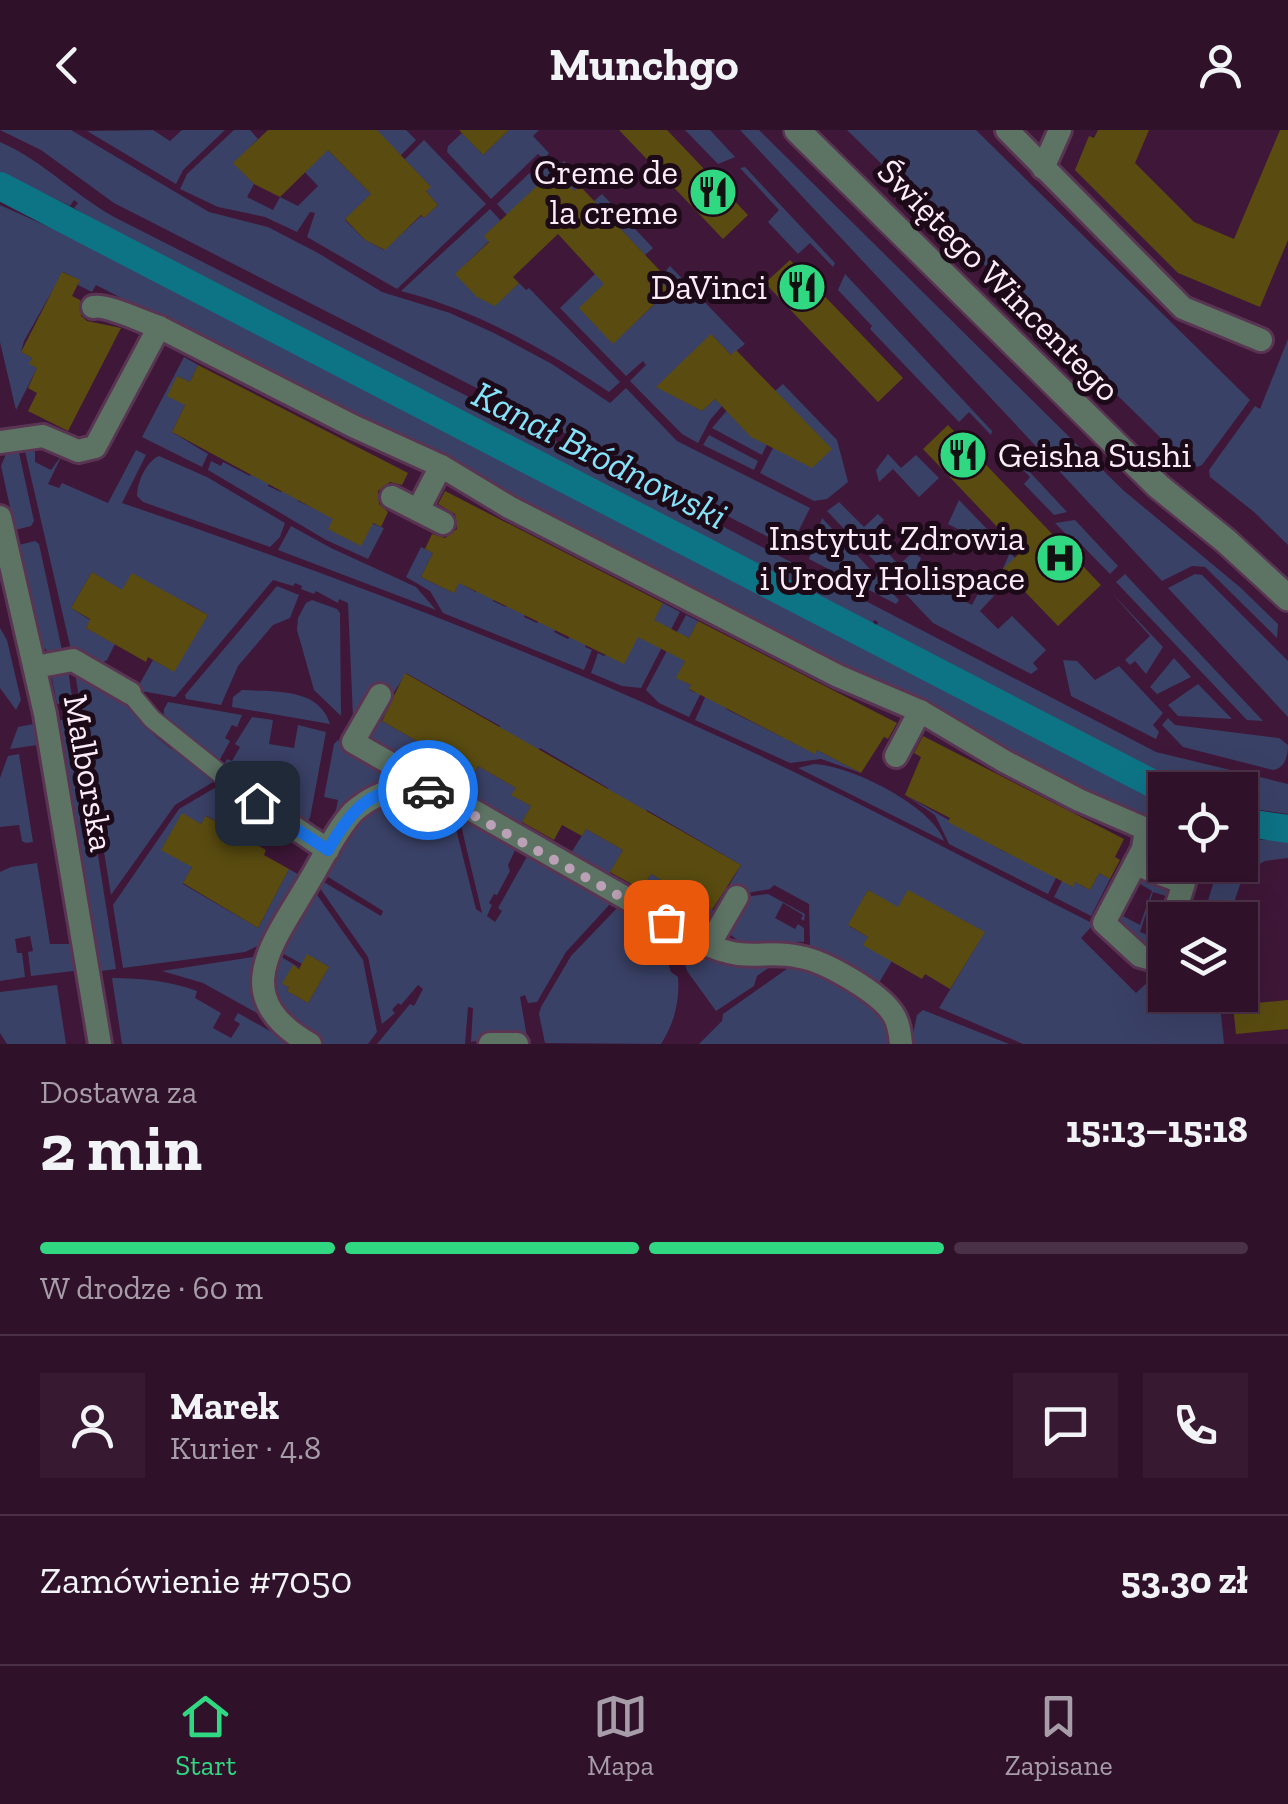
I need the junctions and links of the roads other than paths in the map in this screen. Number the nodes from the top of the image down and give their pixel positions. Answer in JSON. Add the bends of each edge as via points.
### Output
{"nodes":[{"id":1,"x":797,"y":130,"type":"edge"},
{"id":2,"x":1007,"y":130,"type":"edge"},
{"id":3,"x":1060,"y":130,"type":"edge"},
{"id":4,"x":1043,"y":168,"type":"junction"},
{"id":5,"x":93,"y":307,"type":"dead end"},
{"id":6,"x":159,"y":327,"type":"junction"},
{"id":7,"x":1261,"y":340,"type":"dead end"},
{"id":8,"x":0,"y":442,"type":"edge"},
{"id":9,"x":441,"y":466,"type":"junction"},
{"id":10,"x":392,"y":497,"type":"dead end"},
{"id":11,"x":418,"y":510,"type":"junction"},
{"id":12,"x":0,"y":516,"type":"edge"},
{"id":13,"x":443,"y":523,"type":"dead end"},
{"id":14,"x":1288,"y":598,"type":"edge"},
{"id":15,"x":10,"y":602,"type":"edge"},
{"id":16,"x":35,"y":667,"type":"junction"},
{"id":17,"x":130,"y":693,"type":"joint"},
{"id":18,"x":380,"y":695,"type":"dead end"},
{"id":19,"x":920,"y":712,"type":"junction"},
{"id":20,"x":897,"y":756,"type":"dead end"},
{"id":21,"x":438,"y":792,"type":"junction"},
{"id":22,"x":257,"y":803,"type":"joint"},
{"id":23,"x":328,"y":850,"type":"junction"},
{"id":24,"x":1135,"y":864,"type":"junction"},
{"id":25,"x":737,"y":896,"type":"dead end"},
{"id":26,"x":1178,"y":902,"type":"edge"},
{"id":27,"x":709,"y":946,"type":"junction"},
{"id":28,"x":1148,"y":958,"type":"edge"},
{"id":29,"x":100,"y":1044,"type":"edge"},
{"id":30,"x":310,"y":1044,"type":"edge"},
{"id":31,"x":490,"y":1044,"type":"edge"},
{"id":32,"x":517,"y":1044,"type":"edge"},
{"id":33,"x":901,"y":1044,"type":"edge"}],
"edges":[{"from":1,"to":14,"type":"street","name":"Świętego Wincentego","via":[[1158,486]]},
{"from":2,"to":4,"type":"street"},
{"from":3,"to":4,"type":"street"},
{"from":4,"to":7,"type":"street","via":[[1183,308]]},
{"from":5,"to":6,"type":"street"},
{"from":6,"to":8,"type":"street","via":[[95,447],[78,450],[42,436]]},
{"from":6,"to":9,"type":"street"},
{"from":9,"to":11,"type":"street"},
{"from":9,"to":19,"type":"street","via":[[838,676]]},
{"from":10,"to":11,"type":"street"},
{"from":11,"to":13,"type":"street"},
{"from":12,"to":15,"type":"street","name":"Malborska"},
{"from":15,"to":16,"type":"street","name":"Malborska"},
{"from":16,"to":17,"type":"street","via":[[75,661]]},
{"from":16,"to":29,"type":"street","name":"Malborska"},
{"from":17,"to":22,"type":"street","via":[[152,719]]},
{"from":18,"to":21,"type":"street","via":[[353,742]]},
{"from":19,"to":20,"type":"street"},
{"from":19,"to":24,"type":"street","via":[[1146,829]]},
{"from":21,"to":23,"type":"street","via":[[405,788],[372,797],[348,817]]},
{"from":21,"to":27,"type":"street"},
{"from":22,"to":23,"type":"street"},
{"from":23,"to":30,"type":"street","via":[[269,952],[263,976],[274,1018]]},
{"from":24,"to":26,"type":"street","via":[[1184,883]]},
{"from":24,"to":28,"type":"street","via":[[1104,924]]},
{"from":25,"to":27,"type":"street"},
{"from":27,"to":33,"type":"street","via":[[740,956],[818,962],[877,998],[896,1020]]},
{"from":31,"to":32,"type":"street"}]}
